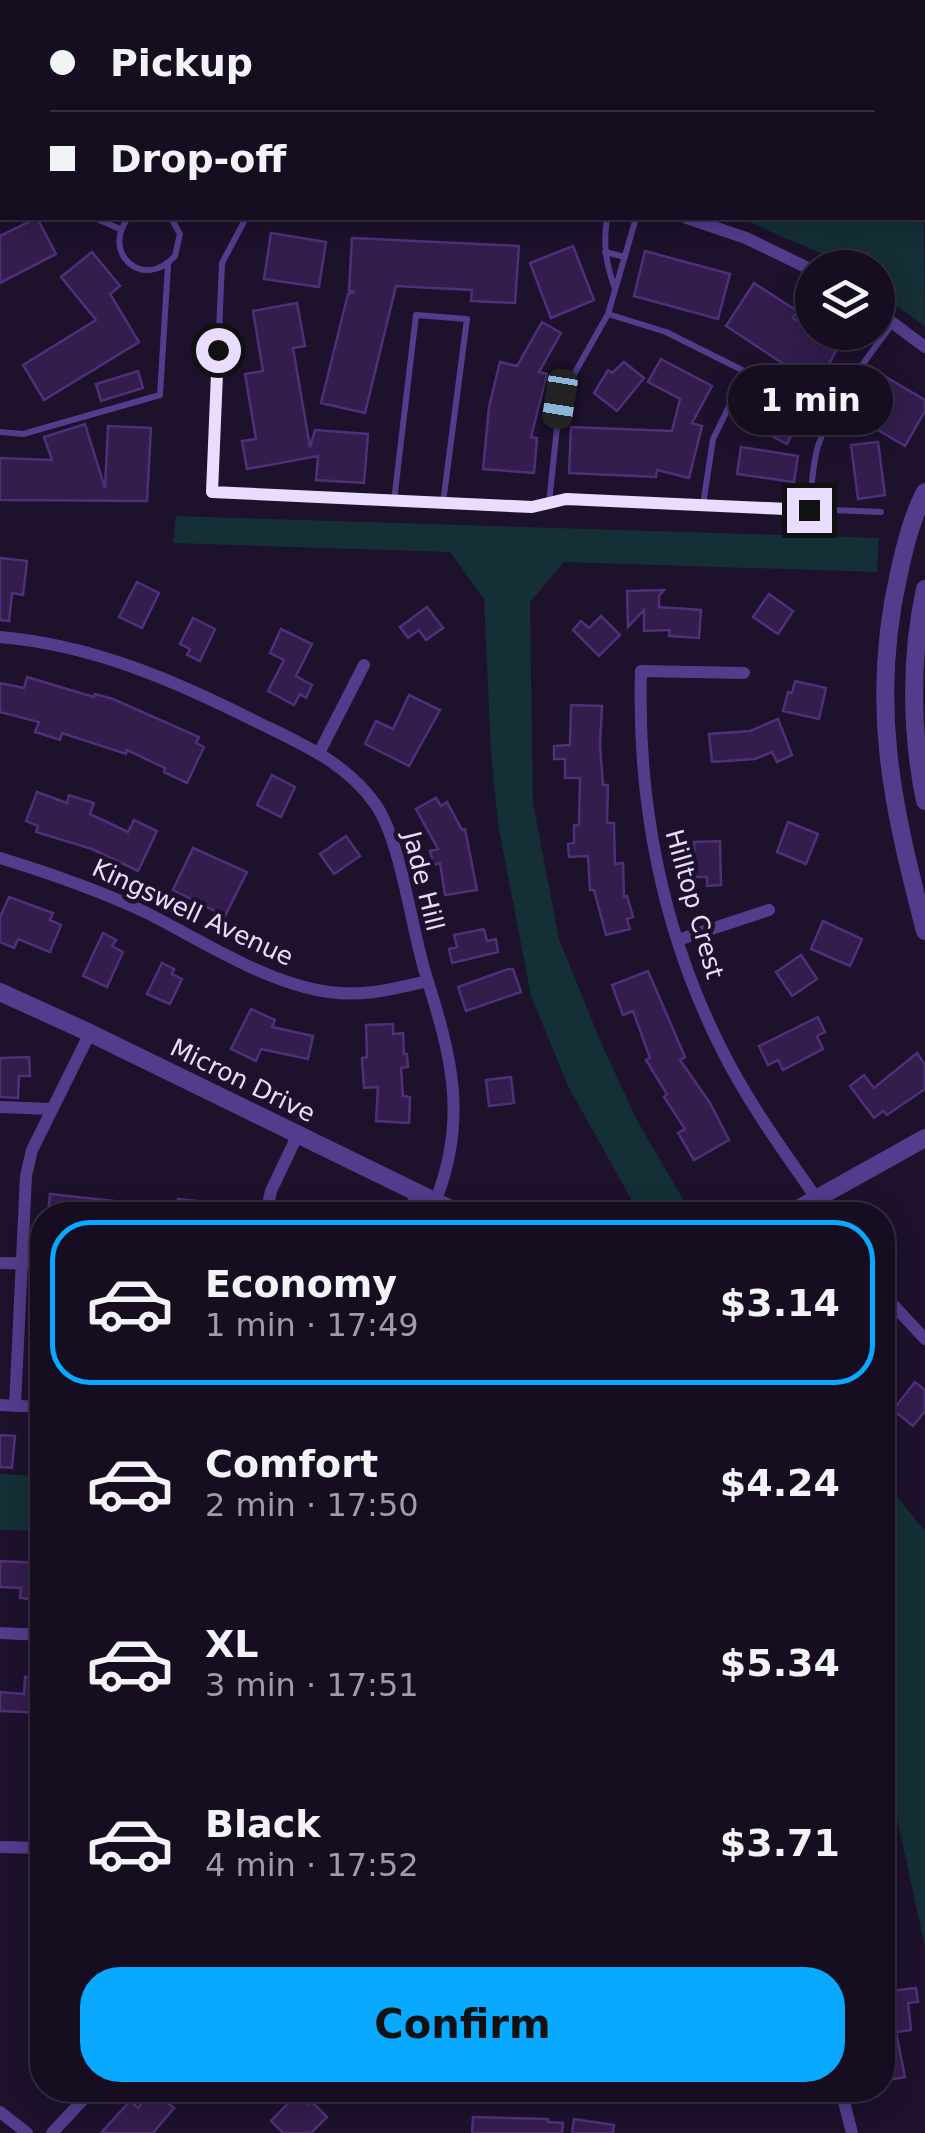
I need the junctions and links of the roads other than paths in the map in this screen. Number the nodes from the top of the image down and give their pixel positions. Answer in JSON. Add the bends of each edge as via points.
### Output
{"nodes":[{"id":1,"x":100,"y":220,"type":"edge"},
{"id":2,"x":127,"y":220,"type":"edge"},
{"id":3,"x":171,"y":220,"type":"edge"},
{"id":4,"x":245,"y":220,"type":"edge"},
{"id":5,"x":606,"y":220,"type":"edge"},
{"id":6,"x":635,"y":220,"type":"edge"},
{"id":7,"x":693,"y":220,"type":"edge"},
{"id":8,"x":120,"y":229,"type":"junction"},
{"id":9,"x":604,"y":252,"type":"junction"},
{"id":10,"x":625,"y":257,"type":"junction"},
{"id":11,"x":795,"y":262,"type":"edge"},
{"id":12,"x":168,"y":265,"type":"junction"},
{"id":13,"x":616,"y":290,"type":"junction"},
{"id":14,"x":608,"y":314,"type":"junction"},
{"id":15,"x":895,"y":325,"type":"edge"},
{"id":16,"x":925,"y":347,"type":"edge"},
{"id":17,"x":874,"y":350,"type":"edge"},
{"id":18,"x":0,"y":432,"type":"edge"},
{"id":19,"x":925,"y":492,"type":"edge"},
{"id":20,"x":394,"y":501,"type":"junction"},
{"id":21,"x":443,"y":503,"type":"junction"},
{"id":22,"x":550,"y":503,"type":"junction"},
{"id":23,"x":703,"y":505,"type":"junction"},
{"id":24,"x":809,"y":510,"type":"junction"},
{"id":25,"x":880,"y":512,"type":"dead end"},
{"id":26,"x":925,"y":589,"type":"edge"},
{"id":27,"x":0,"y":637,"type":"edge"},
{"id":28,"x":364,"y":665,"type":"dead end"},
{"id":29,"x":884,"y":665,"type":"junction"},
{"id":30,"x":916,"y":666,"type":"junction"},
{"id":31,"x":744,"y":674,"type":"dead end"},
{"id":32,"x":319,"y":752,"type":"junction"},
{"id":33,"x":925,"y":801,"type":"edge"},
{"id":34,"x":0,"y":858,"type":"edge"},
{"id":35,"x":768,"y":910,"type":"dead end"},
{"id":36,"x":925,"y":931,"type":"edge"},
{"id":37,"x":678,"y":940,"type":"junction"},
{"id":38,"x":428,"y":981,"type":"junction"},
{"id":39,"x":0,"y":992,"type":"edge"},
{"id":40,"x":90,"y":1033,"type":"junction"},
{"id":41,"x":0,"y":1106,"type":"edge"},
{"id":42,"x":52,"y":1109,"type":"junction"},
{"id":43,"x":298,"y":1134,"type":"junction"},
{"id":44,"x":925,"y":1138,"type":"edge"},
{"id":45,"x":414,"y":1192,"type":"junction"},
{"id":46,"x":817,"y":1199,"type":"junction"},
{"id":47,"x":269,"y":1202,"type":"edge"},
{"id":48,"x":414,"y":1202,"type":"edge"},
{"id":49,"x":435,"y":1202,"type":"joint"},
{"id":50,"x":811,"y":1202,"type":"edge"},
{"id":51,"x":819,"y":1202,"type":"edge"},
{"id":52,"x":0,"y":1263,"type":"edge"},
{"id":53,"x":22,"y":1264,"type":"junction"},
{"id":54,"x":30,"y":1264,"type":"edge"},
{"id":55,"x":895,"y":1307,"type":"edge"},
{"id":56,"x":925,"y":1339,"type":"edge"},
{"id":57,"x":7,"y":1405,"type":"edge"},
{"id":58,"x":0,"y":1633,"type":"edge"},
{"id":59,"x":30,"y":1634,"type":"edge"},
{"id":60,"x":0,"y":1847,"type":"edge"},
{"id":61,"x":30,"y":1848,"type":"edge"},
{"id":62,"x":81,"y":2102,"type":"edge"},
{"id":63,"x":844,"y":2102,"type":"edge"},
{"id":64,"x":0,"y":2112,"type":"edge"},
{"id":65,"x":27,"y":2133,"type":"edge"},
{"id":66,"x":52,"y":2133,"type":"edge"},
{"id":67,"x":852,"y":2133,"type":"edge"}],
"edges":[{"from":1,"to":8,"type":"lane"},
{"from":2,"to":8,"type":"lane"},
{"from":3,"to":12,"type":"lane","via":[[180,246]]},
{"from":4,"to":20,"type":"lane","via":[[222,263],[212,492]]},
{"from":5,"to":9,"type":"lane"},
{"from":6,"to":10,"type":"lane"},
{"from":7,"to":11,"type":"street"},
{"from":8,"to":12,"type":"lane","via":[[126,261],[146,271]]},
{"from":9,"to":10,"type":"lane"},
{"from":9,"to":13,"type":"lane"},
{"from":10,"to":13,"type":"lane"},
{"from":12,"to":18,"type":"lane","via":[[160,395],[23,434]]},
{"from":13,"to":14,"type":"lane"},
{"from":14,"to":22,"type":"lane","via":[[560,399]]},
{"from":14,"to":23,"type":"lane","via":[[666,332],[746,372],[713,439]]},
{"from":15,"to":16,"type":"street"},
{"from":17,"to":24,"type":"lane","via":[[826,424]]},
{"from":19,"to":29,"type":"street","via":[[904,554]]},
{"from":20,"to":21,"type":"lane"},
{"from":20,"to":21,"type":"lane","via":[[416,316],[467,320]]},
{"from":21,"to":22,"type":"lane"},
{"from":22,"to":23,"type":"lane"},
{"from":23,"to":24,"type":"lane"},
{"from":24,"to":25,"type":"lane"},
{"from":26,"to":30,"type":"street"},
{"from":27,"to":32,"type":"street","name":"Jade Hill","via":[[144,669]]},
{"from":28,"to":32,"type":"street"},
{"from":29,"to":30,"type":"street"},
{"from":29,"to":36,"type":"street","via":[[888,774]]},
{"from":30,"to":33,"type":"street"},
{"from":31,"to":37,"type":"street","name":"Hilltop Crest","via":[[641,671],[645,798]]},
{"from":32,"to":38,"type":"street","name":"Jade Hill","via":[[357,782],[390,834]]},
{"from":34,"to":38,"type":"street","name":"Kingswell Avenue","via":[[69,879],[307,988],[367,994]]},
{"from":35,"to":37,"type":"street"},
{"from":37,"to":46,"type":"street","name":"Hilltop Crest","via":[[721,1049]]},
{"from":38,"to":49,"type":"street","name":"Jade Hill","via":[[450,1059],[455,1110]]},
{"from":39,"to":40,"type":"street","name":"Micron Drive"},
{"from":40,"to":42,"type":"street"},
{"from":40,"to":43,"type":"street","name":"Micron Drive"},
{"from":41,"to":42,"type":"street"},
{"from":42,"to":53,"type":"street","via":[[26,1176]]},
{"from":43,"to":45,"type":"street","name":"Micron Drive"},
{"from":43,"to":47,"type":"street"},
{"from":44,"to":46,"type":"street"},
{"from":45,"to":48,"type":"street"},
{"from":45,"to":49,"type":"street","name":"Micron Drive"},
{"from":46,"to":50,"type":"street"},
{"from":46,"to":51,"type":"street","name":"Hilltop Crest"},
{"from":52,"to":53,"type":"street"},
{"from":53,"to":54,"type":"street"},
{"from":53,"to":57,"type":"street"},
{"from":55,"to":56,"type":"street"},
{"from":58,"to":59,"type":"street"},
{"from":60,"to":61,"type":"street"},
{"from":62,"to":66,"type":"street"},
{"from":63,"to":67,"type":"street"},
{"from":64,"to":65,"type":"street"}]}
